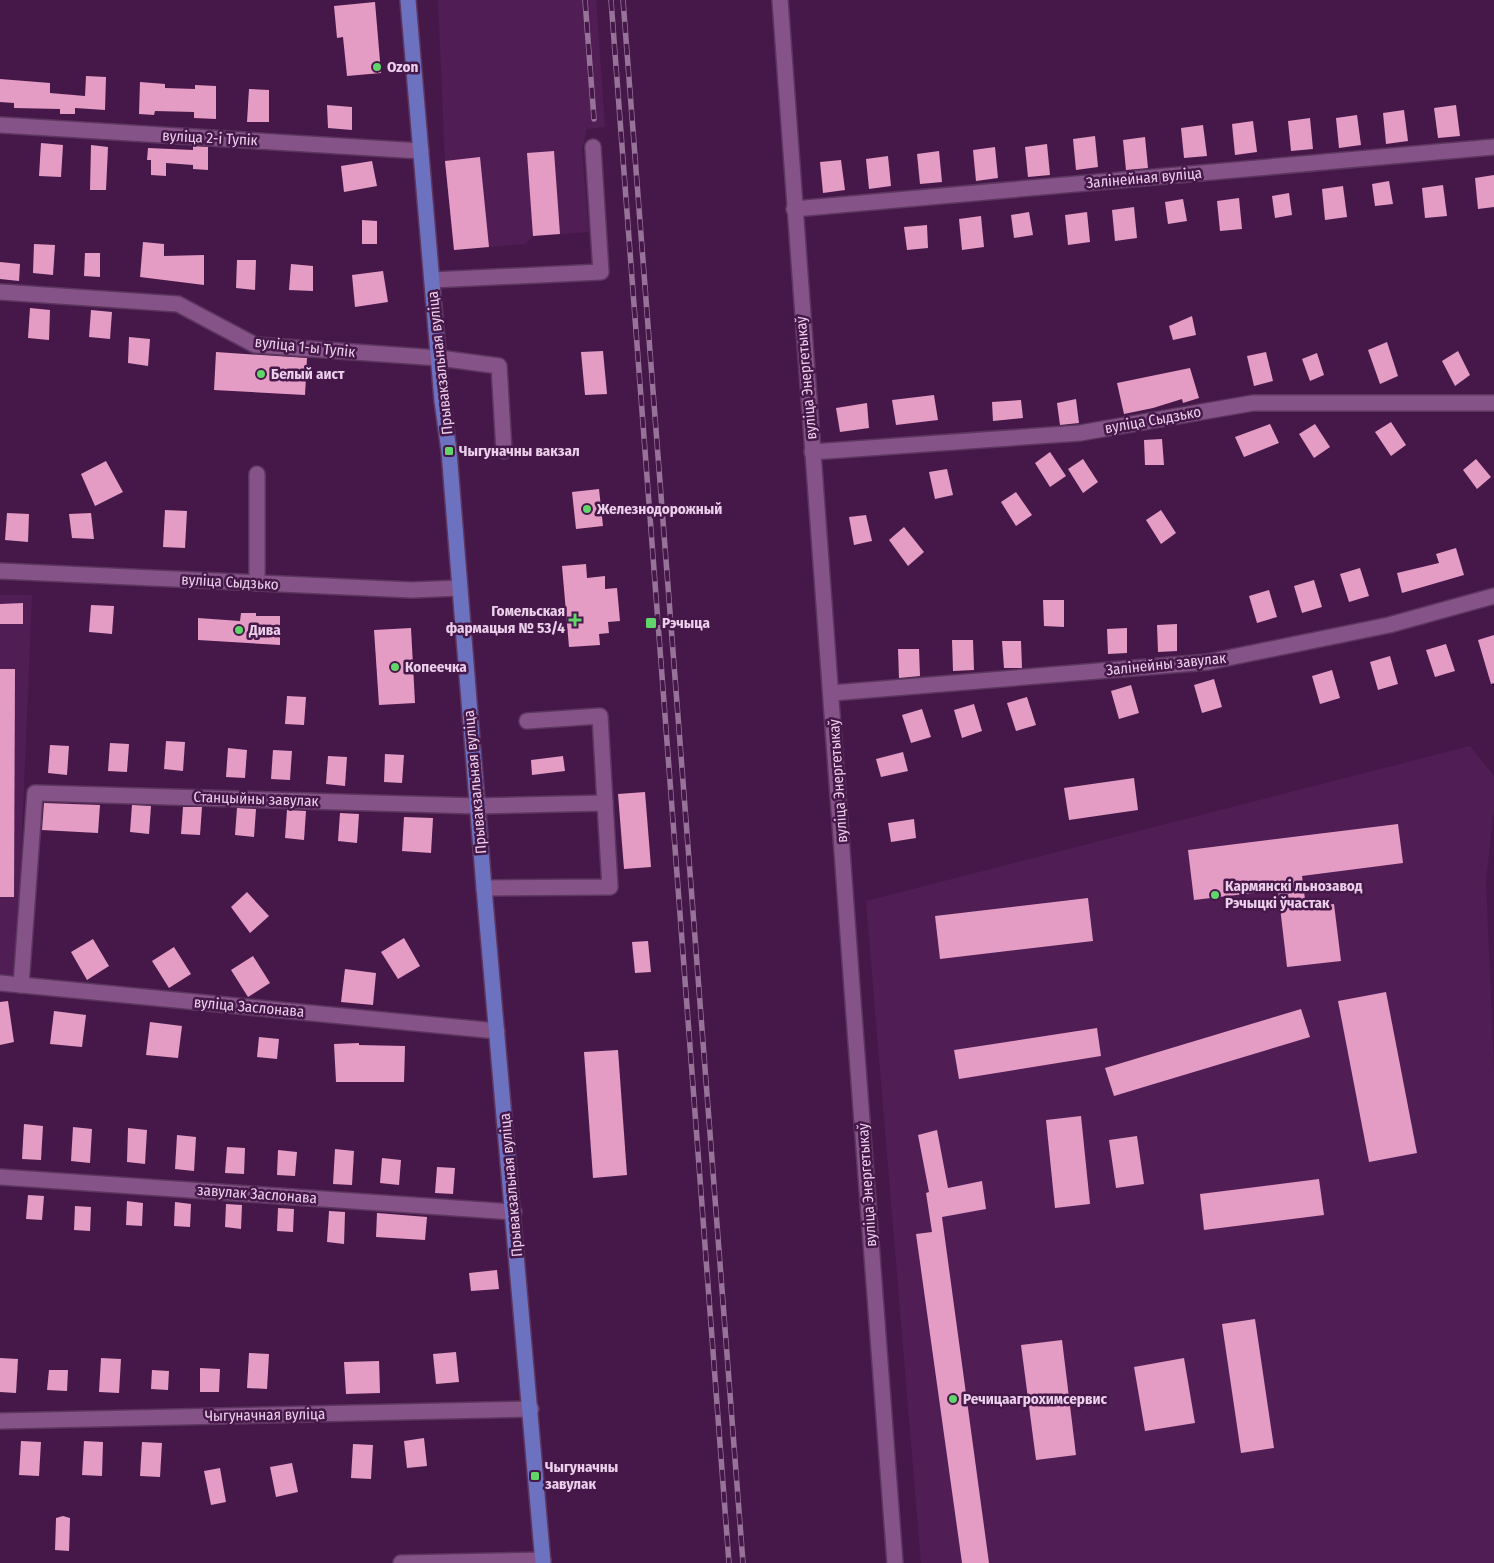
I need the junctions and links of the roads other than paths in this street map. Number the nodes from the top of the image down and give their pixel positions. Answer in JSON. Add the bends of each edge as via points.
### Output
{"nodes":[{"id":1,"x":408,"y":0,"type":"edge"},
{"id":2,"x":780,"y":0,"type":"edge"},
{"id":3,"x":0,"y":125,"type":"edge"},
{"id":4,"x":593,"y":147,"type":"dead end"},
{"id":5,"x":1494,"y":147,"type":"edge"},
{"id":6,"x":421,"y":151,"type":"junction"},
{"id":7,"x":794,"y":208,"type":"junction"},
{"id":8,"x":432,"y":280,"type":"junction"},
{"id":9,"x":0,"y":292,"type":"edge"},
{"id":10,"x":439,"y":358,"type":"junction"},
{"id":11,"x":1494,"y":403,"type":"edge"},
{"id":12,"x":504,"y":451,"type":"dead end"},
{"id":13,"x":812,"y":452,"type":"junction"},
{"id":14,"x":257,"y":474,"type":"dead end"},
{"id":15,"x":0,"y":571,"type":"edge"},
{"id":16,"x":257,"y":584,"type":"junction"},
{"id":17,"x":460,"y":588,"type":"junction"},
{"id":18,"x":1494,"y":596,"type":"edge"},
{"id":19,"x":832,"y":693,"type":"junction"},
{"id":20,"x":527,"y":721,"type":"dead end"},
{"id":21,"x":605,"y":803,"type":"junction"},
{"id":22,"x":477,"y":806,"type":"junction"},
{"id":23,"x":484,"y":888,"type":"junction"},
{"id":24,"x":0,"y":983,"type":"edge"},
{"id":25,"x":21,"y":985,"type":"junction"},
{"id":26,"x":497,"y":1031,"type":"junction"},
{"id":27,"x":0,"y":1177,"type":"edge"},
{"id":28,"x":514,"y":1212,"type":"junction"},
{"id":29,"x":531,"y":1410,"type":"junction"},
{"id":30,"x":0,"y":1421,"type":"edge"},
{"id":31,"x":543,"y":1562,"type":"edge"},
{"id":32,"x":401,"y":1563,"type":"edge"},
{"id":33,"x":895,"y":1563,"type":"edge"}],
"edges":[{"from":1,"to":6,"type":"main road","name":"Прывакзальная вуліца"},
{"from":2,"to":7,"type":"street","name":"вуліца Энергетыкаў"},
{"from":3,"to":6,"type":"street","name":"вуліца 2-і Тупік"},
{"from":4,"to":8,"type":"street","via":[[601,272]]},
{"from":5,"to":7,"type":"street","name":"Залінейная вуліца"},
{"from":6,"to":8,"type":"main road","name":"Прывакзальная вуліца"},
{"from":7,"to":13,"type":"street","name":"вуліца Энергетыкаў"},
{"from":8,"to":10,"type":"main road","name":"Прывакзальная вуліца"},
{"from":9,"to":10,"type":"street","name":"вуліца 1-ы Тупік","via":[[178,304],[255,345]]},
{"from":10,"to":12,"type":"street","name":"вуліца 1-ы Тупік","via":[[498,366]]},
{"from":10,"to":17,"type":"main road","name":"Прывакзальная вуліца"},
{"from":11,"to":13,"type":"street","name":"вуліца Сыдзько","via":[[1252,403],[1080,433]]},
{"from":13,"to":19,"type":"street","name":"вуліца Энергетыкаў"},
{"from":14,"to":16,"type":"street"},
{"from":15,"to":16,"type":"street","name":"вуліца Сыдзько"},
{"from":16,"to":17,"type":"street","name":"вуліца Сыдзько","via":[[412,590]]},
{"from":17,"to":22,"type":"main road","name":"Прывакзальная вуліца"},
{"from":18,"to":19,"type":"street","name":"Залінейны завулак","via":[[1389,624],[1208,662]]},
{"from":19,"to":33,"type":"street","name":"вуліца Энергетыкаў"},
{"from":20,"to":21,"type":"street","via":[[600,716]]},
{"from":21,"to":22,"type":"street","name":"Станцыйны завулак"},
{"from":21,"to":23,"type":"street","via":[[610,887]]},
{"from":22,"to":23,"type":"main road","name":"Прывакзальная вуліца"},
{"from":22,"to":25,"type":"street","name":"Станцыйны завулак","via":[[35,793]]},
{"from":23,"to":26,"type":"main road","name":"Прывакзальная вуліца"},
{"from":24,"to":25,"type":"street","name":"вуліца Заслонава"},
{"from":25,"to":26,"type":"street","name":"вуліца Заслонава"},
{"from":26,"to":28,"type":"main road","name":"Прывакзальная вуліца"},
{"from":27,"to":28,"type":"street","name":"завулак Заслонава"},
{"from":28,"to":29,"type":"main road","name":"Прывакзальная вуліца"},
{"from":29,"to":30,"type":"street","name":"Чыгуначная вуліца"},
{"from":29,"to":31,"type":"main road","name":"Прывакзальная вуліца"},
{"from":31,"to":32,"type":"street"}]}
